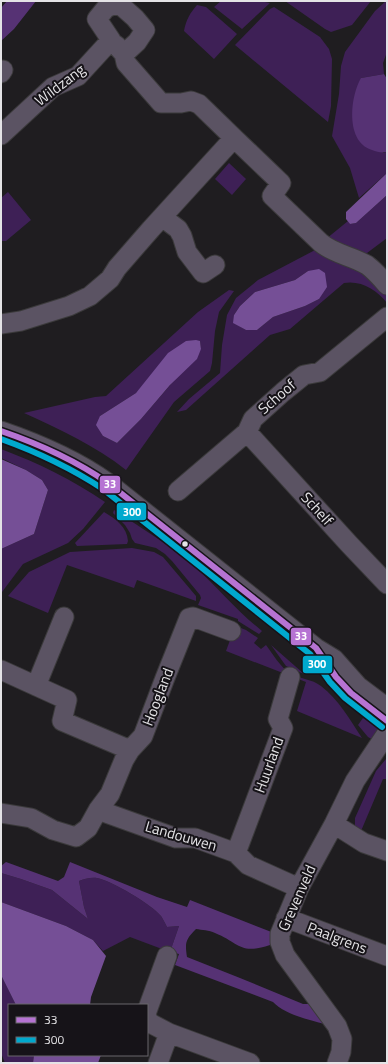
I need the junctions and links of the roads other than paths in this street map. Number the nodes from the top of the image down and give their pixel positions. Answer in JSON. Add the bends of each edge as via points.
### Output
{"nodes":[{"id":1,"x":110,"y":40,"type":"junction"},
{"id":2,"x":124,"y":54,"type":"junction"},
{"id":3,"x":3,"y":128,"type":"edge"},
{"id":4,"x":234,"y":138,"type":"junction"},
{"id":5,"x":162,"y":217,"type":"junction"},
{"id":6,"x":215,"y":265,"type":"dead end"},
{"id":7,"x":387,"y":285,"type":"edge"},
{"id":8,"x":387,"y":317,"type":"edge"},
{"id":9,"x":1,"y":326,"type":"edge"},
{"id":10,"x":1,"y":431,"type":"edge"},
{"id":11,"x":247,"y":432,"type":"junction"},
{"id":12,"x":178,"y":491,"type":"dead end"},
{"id":13,"x":387,"y":584,"type":"edge"},
{"id":14,"x":64,"y":617,"type":"dead end"},
{"id":15,"x":231,"y":631,"type":"dead end"},
{"id":16,"x":316,"y":648,"type":"junction"},
{"id":17,"x":1,"y":670,"type":"edge"},
{"id":18,"x":290,"y":677,"type":"dead end"},
{"id":19,"x":36,"y":686,"type":"junction"},
{"id":20,"x":387,"y":708,"type":"edge"},
{"id":21,"x":387,"y":721,"type":"edge"},
{"id":22,"x":387,"y":733,"type":"edge"},
{"id":23,"x":130,"y":750,"type":"junction"},
{"id":24,"x":98,"y":810,"type":"junction"},
{"id":25,"x":1,"y":813,"type":"edge"},
{"id":26,"x":334,"y":824,"type":"junction"},
{"id":27,"x":387,"y":851,"type":"edge"},
{"id":28,"x":236,"y":853,"type":"junction"},
{"id":29,"x":299,"y":888,"type":"junction"},
{"id":30,"x":286,"y":918,"type":"junction"},
{"id":31,"x":167,"y":956,"type":"dead end"},
{"id":32,"x":387,"y":956,"type":"edge"},
{"id":33,"x":148,"y":1008,"type":"edge"},
{"id":34,"x":148,"y":1020,"type":"edge"},
{"id":35,"x":169,"y":1033,"type":"junction"},
{"id":36,"x":158,"y":1063,"type":"edge"},
{"id":37,"x":250,"y":1063,"type":"edge"},
{"id":38,"x":337,"y":1063,"type":"edge"}],
"edges":[{"from":1,"to":2,"type":"street"},
{"from":1,"to":2,"type":"street","via":[[97,19],[106,8],[118,3],[146,30]]},
{"from":1,"to":3,"type":"street","name":"Wildzang","via":[[78,76],[52,87]]},
{"from":2,"to":4,"type":"street","via":[[126,63],[161,103],[194,101]]},
{"from":4,"to":5,"type":"street"},
{"from":4,"to":7,"type":"street","via":[[281,183],[272,196],[315,238],[328,249],[365,264]]},
{"from":5,"to":6,"type":"street","via":[[178,229],[187,252],[203,273]]},
{"from":5,"to":9,"type":"street","via":[[110,279],[90,296],[62,308]]},
{"from":8,"to":11,"type":"street","name":"Schoof","via":[[320,372],[304,374],[253,419]]},
{"from":10,"to":16,"type":"street","via":[[51,450],[104,480]]},
{"from":11,"to":12,"type":"street","name":"Schoof"},
{"from":11,"to":13,"type":"street","name":"Schelf"},
{"from":14,"to":19,"type":"street"},
{"from":15,"to":23,"type":"street","name":"Hoogland","via":[[193,617],[189,618],[143,736]]},
{"from":16,"to":20,"type":"street","via":[[334,659],[358,686]]},
{"from":16,"to":21,"type":"street","via":[[336,677],[351,693]]},
{"from":17,"to":19,"type":"street"},
{"from":18,"to":28,"type":"street","name":"Huurland","via":[[278,719],[283,728]]},
{"from":19,"to":23,"type":"street","via":[[67,700],[62,721]]},
{"from":22,"to":26,"type":"street","name":"Grevenveld","via":[[355,781]]},
{"from":23,"to":24,"type":"street","name":"Hoogland","via":[[110,794]]},
{"from":24,"to":25,"type":"street","via":[[88,828],[76,837],[53,830],[31,818]]},
{"from":24,"to":28,"type":"street","name":"Landouwen","via":[[176,838],[195,838]]},
{"from":26,"to":27,"type":"street","via":[[364,843]]},
{"from":26,"to":29,"type":"street","name":"Grevenveld"},
{"from":28,"to":29,"type":"street","name":"Landouwen","via":[[248,865]]},
{"from":29,"to":30,"type":"street","name":"Grevenveld"},
{"from":30,"to":32,"type":"street","name":"Paalgrens"},
{"from":30,"to":38,"type":"street","name":"Grevenveld","via":[[280,942],[285,955],[337,1026],[342,1039]]},
{"from":31,"to":33,"type":"street"},
{"from":34,"to":35,"type":"street","via":[[150,1024]]},
{"from":35,"to":36,"type":"street"},
{"from":35,"to":37,"type":"street"}]}
